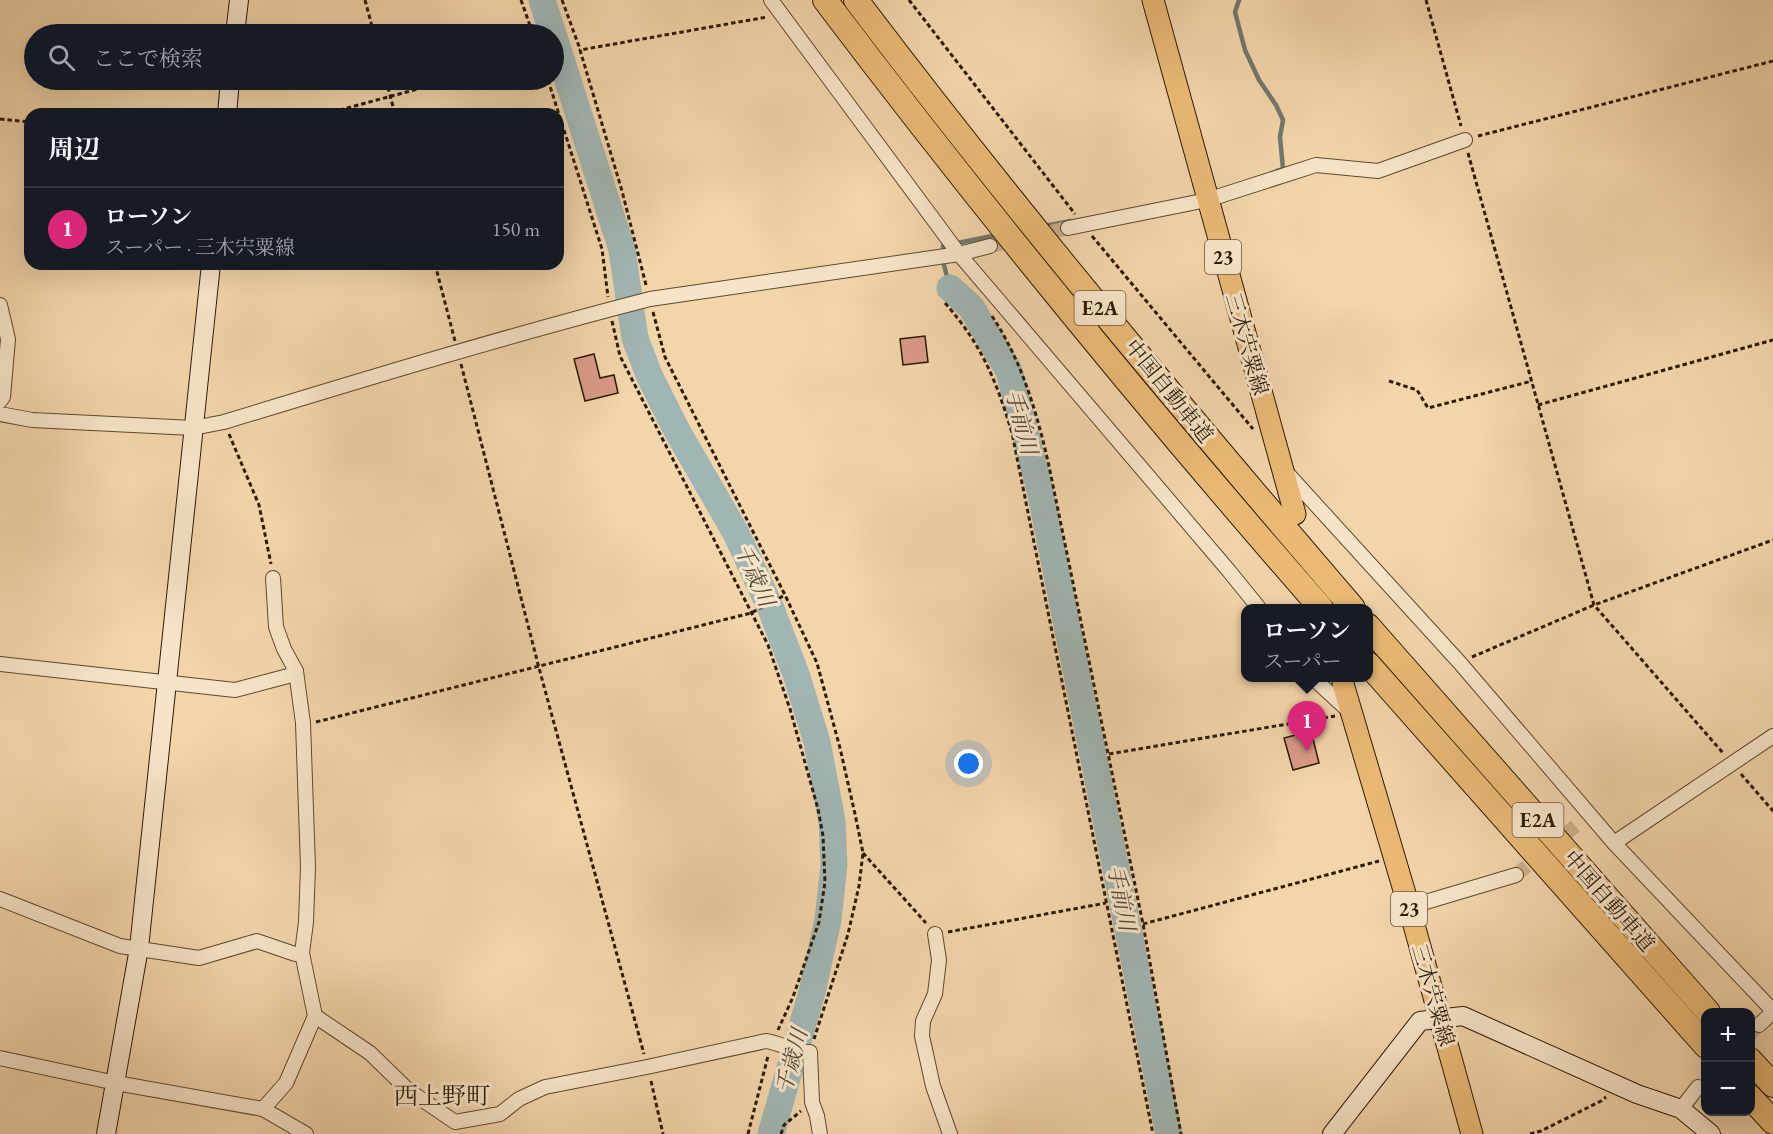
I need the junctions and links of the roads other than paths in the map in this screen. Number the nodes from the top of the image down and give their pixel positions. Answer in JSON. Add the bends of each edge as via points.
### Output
{"nodes":[{"id":1,"x":239,"y":0,"type":"edge"},
{"id":2,"x":771,"y":0,"type":"edge"},
{"id":3,"x":825,"y":0,"type":"edge"},
{"id":4,"x":856,"y":0,"type":"edge"},
{"id":5,"x":1153,"y":0,"type":"edge"},
{"id":6,"x":236,"y":24,"type":"edge"},
{"id":7,"x":229,"y":90,"type":"edge"},
{"id":8,"x":228,"y":108,"type":"edge"},
{"id":9,"x":1465,"y":140,"type":"road end"},
{"id":10,"x":1207,"y":200,"type":"junction"},
{"id":11,"x":1068,"y":228,"type":"tunnel mouth"},
{"id":12,"x":990,"y":246,"type":"tunnel mouth"},
{"id":13,"x":959,"y":254,"type":"junction"},
{"id":14,"x":210,"y":270,"type":"edge"},
{"id":15,"x":0,"y":305,"type":"edge"},
{"id":16,"x":0,"y":401,"type":"edge"},
{"id":17,"x":0,"y":414,"type":"edge"},
{"id":18,"x":193,"y":428,"type":"junction"},
{"id":19,"x":1282,"y":468,"type":"junction"},
{"id":20,"x":1295,"y":514,"type":"dead end"},
{"id":21,"x":273,"y":578,"type":"road end"},
{"id":22,"x":1255,"y":604,"type":"edge"},
{"id":23,"x":1317,"y":604,"type":"edge"},
{"id":24,"x":1349,"y":604,"type":"edge"},
{"id":25,"x":1373,"y":632,"type":"edge"},
{"id":26,"x":0,"y":664,"type":"edge"},
{"id":27,"x":1373,"y":670,"type":"edge"},
{"id":28,"x":296,"y":671,"type":"junction"},
{"id":29,"x":167,"y":682,"type":"junction"},
{"id":30,"x":1317,"y":682,"type":"edge"},
{"id":31,"x":1343,"y":684,"type":"dead end"},
{"id":32,"x":1351,"y":713,"type":"junction"},
{"id":33,"x":1773,"y":736,"type":"edge"},
{"id":34,"x":1614,"y":843,"type":"junction"},
{"id":35,"x":1516,"y":875,"type":"tunnel mouth"},
{"id":36,"x":0,"y":898,"type":"edge"},
{"id":37,"x":1409,"y":907,"type":"junction"},
{"id":38,"x":935,"y":934,"type":"road end"},
{"id":39,"x":139,"y":948,"type":"junction"},
{"id":40,"x":302,"y":953,"type":"junction"},
{"id":41,"x":1704,"y":1008,"type":"edge"},
{"id":42,"x":1773,"y":1012,"type":"edge"},
{"id":43,"x":315,"y":1016,"type":"junction"},
{"id":44,"x":1440,"y":1019,"type":"junction"},
{"id":45,"x":1760,"y":1025,"type":"tunnel mouth"},
{"id":46,"x":1701,"y":1040,"type":"edge"},
{"id":47,"x":0,"y":1058,"type":"edge"},
{"id":48,"x":1752,"y":1062,"type":"edge"},
{"id":49,"x":116,"y":1083,"type":"junction"},
{"id":50,"x":1773,"y":1085,"type":"edge"},
{"id":51,"x":1698,"y":1087,"type":"dead end"},
{"id":52,"x":1755,"y":1102,"type":"edge"},
{"id":53,"x":263,"y":1109,"type":"junction"},
{"id":54,"x":1681,"y":1109,"type":"junction"},
{"id":55,"x":1773,"y":1122,"type":"edge"},
{"id":56,"x":106,"y":1134,"type":"edge"},
{"id":57,"x":306,"y":1134,"type":"edge"},
{"id":58,"x":820,"y":1134,"type":"edge"},
{"id":59,"x":950,"y":1134,"type":"edge"},
{"id":60,"x":1332,"y":1134,"type":"edge"},
{"id":61,"x":1472,"y":1134,"type":"edge"},
{"id":62,"x":1711,"y":1134,"type":"edge"}],
"edges":[{"from":1,"to":6,"type":"street"},
{"from":2,"to":13,"type":"street"},
{"from":3,"to":23,"type":"highway","name":"中国自動車道","number":"E2A","via":[[1056,294]]},
{"from":4,"to":24,"type":"highway","name":"中国自動車道","number":"E2A","via":[[1067,268]]},
{"from":5,"to":10,"type":"main road","name":"三木宍粟線","number":"23"},
{"from":7,"to":8,"type":"street"},
{"from":9,"to":10,"type":"street","via":[[1378,171],[1316,165]]},
{"from":10,"to":11,"type":"street"},
{"from":10,"to":19,"type":"main road","name":"三木宍粟線","number":"23"},
{"from":12,"to":13,"type":"street"},
{"from":13,"to":18,"type":"street","via":[[646,300]]},
{"from":13,"to":22,"type":"street"},
{"from":14,"to":18,"type":"street"},
{"from":15,"to":16,"type":"street","via":[[9,339]]},
{"from":17,"to":18,"type":"street","via":[[32,420]]},
{"from":18,"to":29,"type":"street"},
{"from":19,"to":20,"type":"main road","name":"三木宍粟線","number":"23"},
{"from":19,"to":34,"type":"street","via":[[1460,663],[1584,819]]},
{"from":21,"to":28,"type":"street","via":[[276,627]]},
{"from":25,"to":41,"type":"highway","name":"中国自動車道","number":"E2A"},
{"from":26,"to":29,"type":"street"},
{"from":27,"to":46,"type":"highway","name":"中国自動車道","number":"E2A"},
{"from":28,"to":29,"type":"street","via":[[235,690]]},
{"from":28,"to":40,"type":"street","via":[[303,723],[308,867]]},
{"from":29,"to":39,"type":"street"},
{"from":30,"to":32,"type":"street"},
{"from":31,"to":32,"type":"main road","name":"三木宍粟線","number":"23"},
{"from":32,"to":37,"type":"main road","name":"三木宍粟線","number":"23"},
{"from":33,"to":34,"type":"street"},
{"from":34,"to":42,"type":"street"},
{"from":35,"to":37,"type":"street"},
{"from":36,"to":39,"type":"street","via":[[120,946]]},
{"from":37,"to":44,"type":"main road","name":"三木宍粟線","number":"23"},
{"from":38,"to":59,"type":"street","via":[[938,971],[922,1036],[933,1086]]},
{"from":39,"to":40,"type":"street","via":[[199,958],[257,941]]},
{"from":39,"to":49,"type":"street"},
{"from":40,"to":43,"type":"street"},
{"from":42,"to":45,"type":"street"},
{"from":43,"to":53,"type":"street","via":[[286,1083]]},
{"from":43,"to":58,"type":"street","via":[[370,1053],[408,1090],[455,1122],[500,1114],[519,1099],[545,1087],[766,1041],[776,1043],[806,1052]]},
{"from":44,"to":54,"type":"street","via":[[1463,1016]]},
{"from":44,"to":60,"type":"street","via":[[1420,1021]]},
{"from":44,"to":61,"type":"main road","name":"三木宍粟線","number":"23"},
{"from":47,"to":49,"type":"street"},
{"from":48,"to":50,"type":"highway"},
{"from":49,"to":53,"type":"street"},
{"from":49,"to":56,"type":"street"},
{"from":51,"to":54,"type":"street"},
{"from":52,"to":55,"type":"highway"},
{"from":53,"to":57,"type":"street"},
{"from":54,"to":62,"type":"street"}]}
